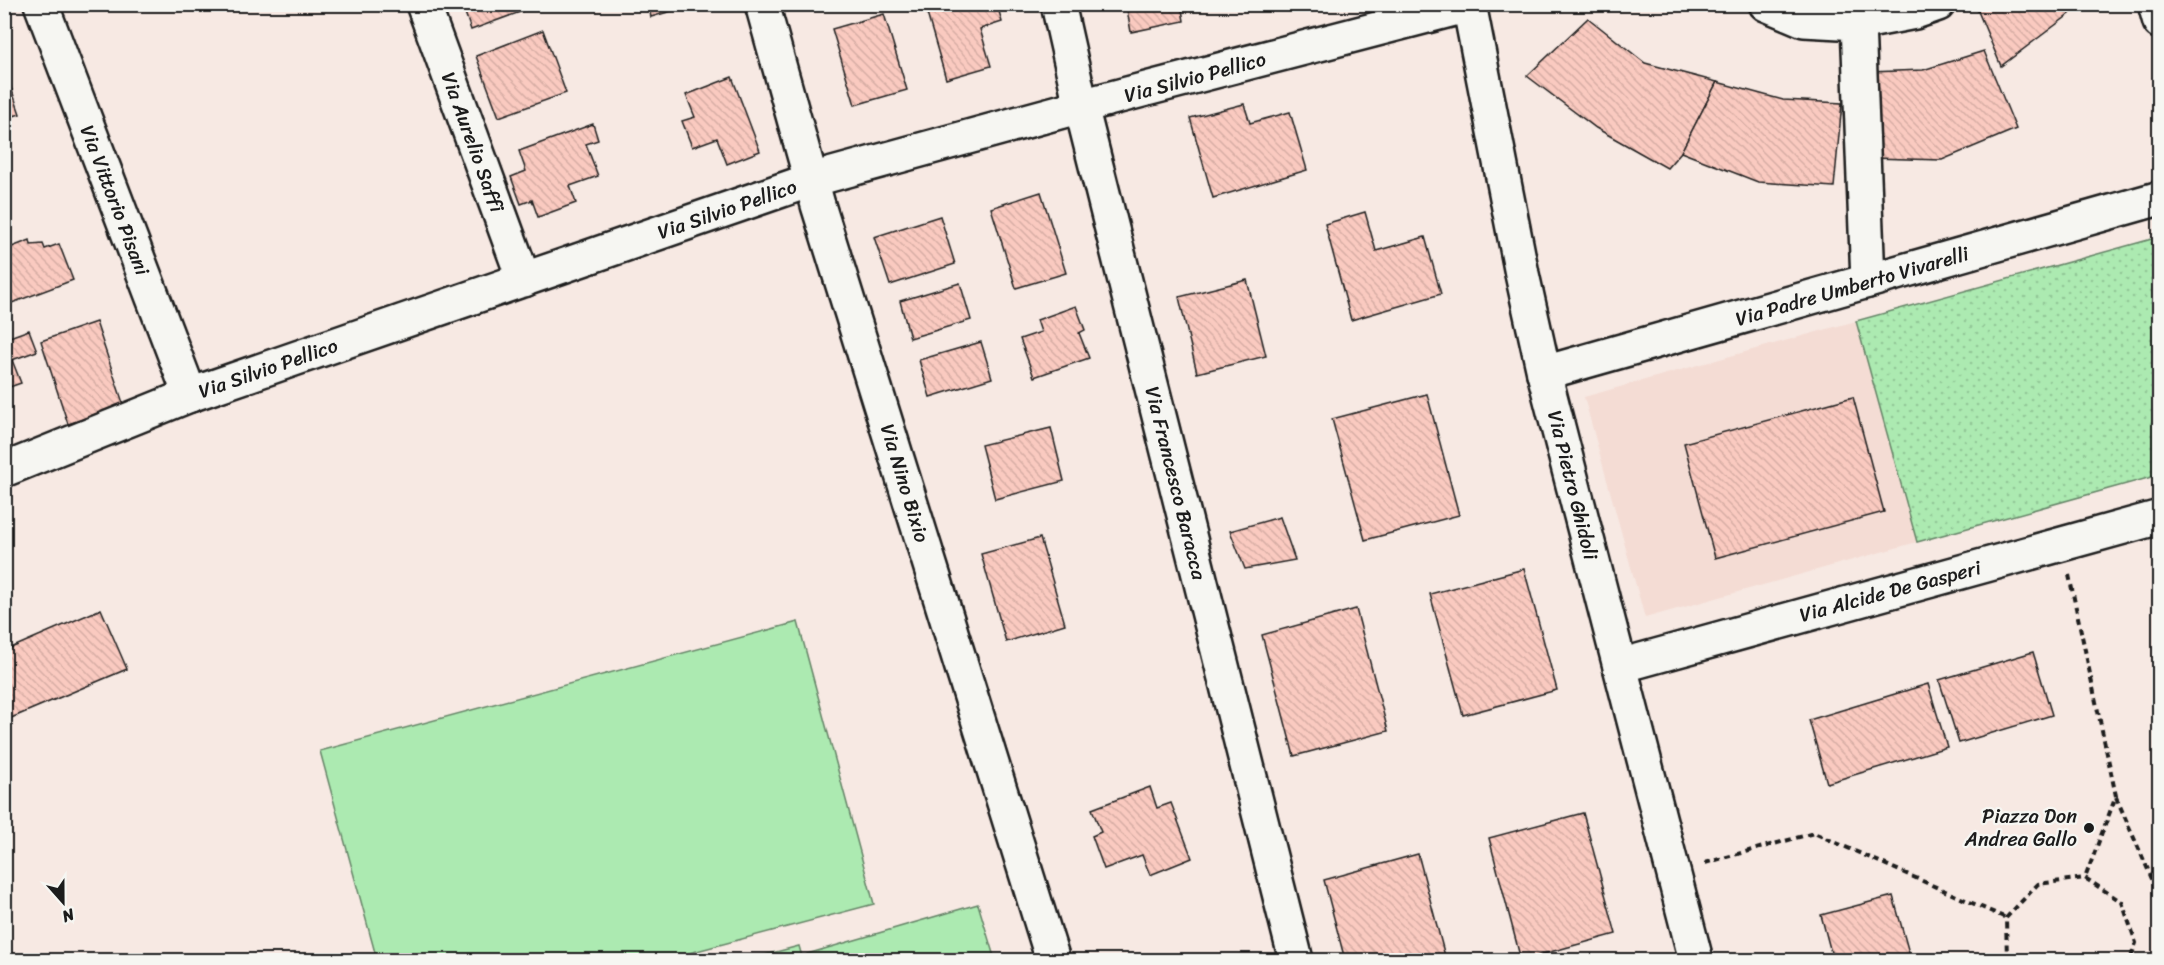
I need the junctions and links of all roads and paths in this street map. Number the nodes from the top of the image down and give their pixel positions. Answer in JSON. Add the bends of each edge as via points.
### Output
{"nodes":[{"id":1,"x":41,"y":4,"type":"edge"},
{"id":2,"x":423,"y":4,"type":"edge"},
{"id":3,"x":762,"y":4,"type":"edge"},
{"id":4,"x":1058,"y":4,"type":"edge"},
{"id":5,"x":1766,"y":4,"type":"edge"},
{"id":6,"x":1938,"y":4,"type":"edge"},
{"id":7,"x":2155,"y":4,"type":"edge"},
{"id":8,"x":1470,"y":5,"type":"edge"},
{"id":9,"x":2160,"y":22,"type":"edge"},
{"id":10,"x":1858,"y":23,"type":"junction"},
{"id":11,"x":1081,"y":106,"type":"junction"},
{"id":12,"x":811,"y":180,"type":"junction"},
{"id":13,"x":2160,"y":198,"type":"edge"},
{"id":14,"x":524,"y":280,"type":"junction"},
{"id":15,"x":1868,"y":281,"type":"junction"},
{"id":16,"x":1544,"y":374,"type":"junction"},
{"id":17,"x":190,"y":395,"type":"junction"},
{"id":18,"x":4,"y":470,"type":"edge"},
{"id":19,"x":2160,"y":517,"type":"edge"},
{"id":20,"x":2062,"y":544,"type":"junction"},
{"id":21,"x":1620,"y":666,"type":"junction"},
{"id":22,"x":2116,"y":796,"type":"junction"},
{"id":23,"x":1673,"y":872,"type":"junction"},
{"id":24,"x":2085,"y":878,"type":"junction"},
{"id":25,"x":2160,"y":897,"type":"edge"},
{"id":26,"x":2006,"y":918,"type":"junction"},
{"id":27,"x":1053,"y":960,"type":"edge"},
{"id":28,"x":1296,"y":960,"type":"edge"},
{"id":29,"x":1696,"y":960,"type":"edge"},
{"id":30,"x":2007,"y":960,"type":"edge"},
{"id":31,"x":2130,"y":960,"type":"edge"}],
"edges":[{"from":1,"to":17,"type":"street","name":"Via Vittorio Pisani"},
{"from":2,"to":14,"type":"street","name":"Via Aurelio Saffi"},
{"from":3,"to":12,"type":"street","name":"Via Nino Bixio"},
{"from":4,"to":11,"type":"street","name":"Via Francesco Baracca"},
{"from":5,"to":10,"type":"street","via":[[1804,20]]},
{"from":6,"to":10,"type":"street"},
{"from":7,"to":9,"type":"street"},
{"from":8,"to":11,"type":"street","name":"Via Silvio Pellico"},
{"from":8,"to":16,"type":"street","name":"Via Pietro Ghidoli"},
{"from":10,"to":15,"type":"street"},
{"from":11,"to":12,"type":"street","name":"Via Silvio Pellico"},
{"from":11,"to":28,"type":"street","name":"Via Francesco Baracca"},
{"from":12,"to":14,"type":"street","name":"Via Silvio Pellico"},
{"from":12,"to":27,"type":"street","name":"Via Nino Bixio"},
{"from":13,"to":15,"type":"street","name":"Via Padre Umberto Vivarelli"},
{"from":14,"to":17,"type":"street","name":"Via Silvio Pellico"},
{"from":15,"to":16,"type":"street","name":"Via Padre Umberto Vivarelli"},
{"from":16,"to":21,"type":"street","name":"Via Pietro Ghidoli"},
{"from":17,"to":18,"type":"street","name":"Via Silvio Pellico"},
{"from":19,"to":20,"type":"street","name":"Via Alcide De Gasperi"},
{"from":20,"to":21,"type":"street","name":"Via Alcide De Gasperi"},
{"from":20,"to":22,"type":"path"},
{"from":21,"to":23,"type":"street","name":"Via Pietro Ghidoli"},
{"from":22,"to":24,"type":"path"},
{"from":22,"to":25,"type":"path"},
{"from":23,"to":26,"type":"path","via":[[1814,833]]},
{"from":23,"to":29,"type":"street","name":"Via Pietro Ghidoli"},
{"from":24,"to":26,"type":"path","via":[[2038,884]]},
{"from":24,"to":31,"type":"path","via":[[2122,902],[2136,943]]},
{"from":26,"to":30,"type":"path"}]}
